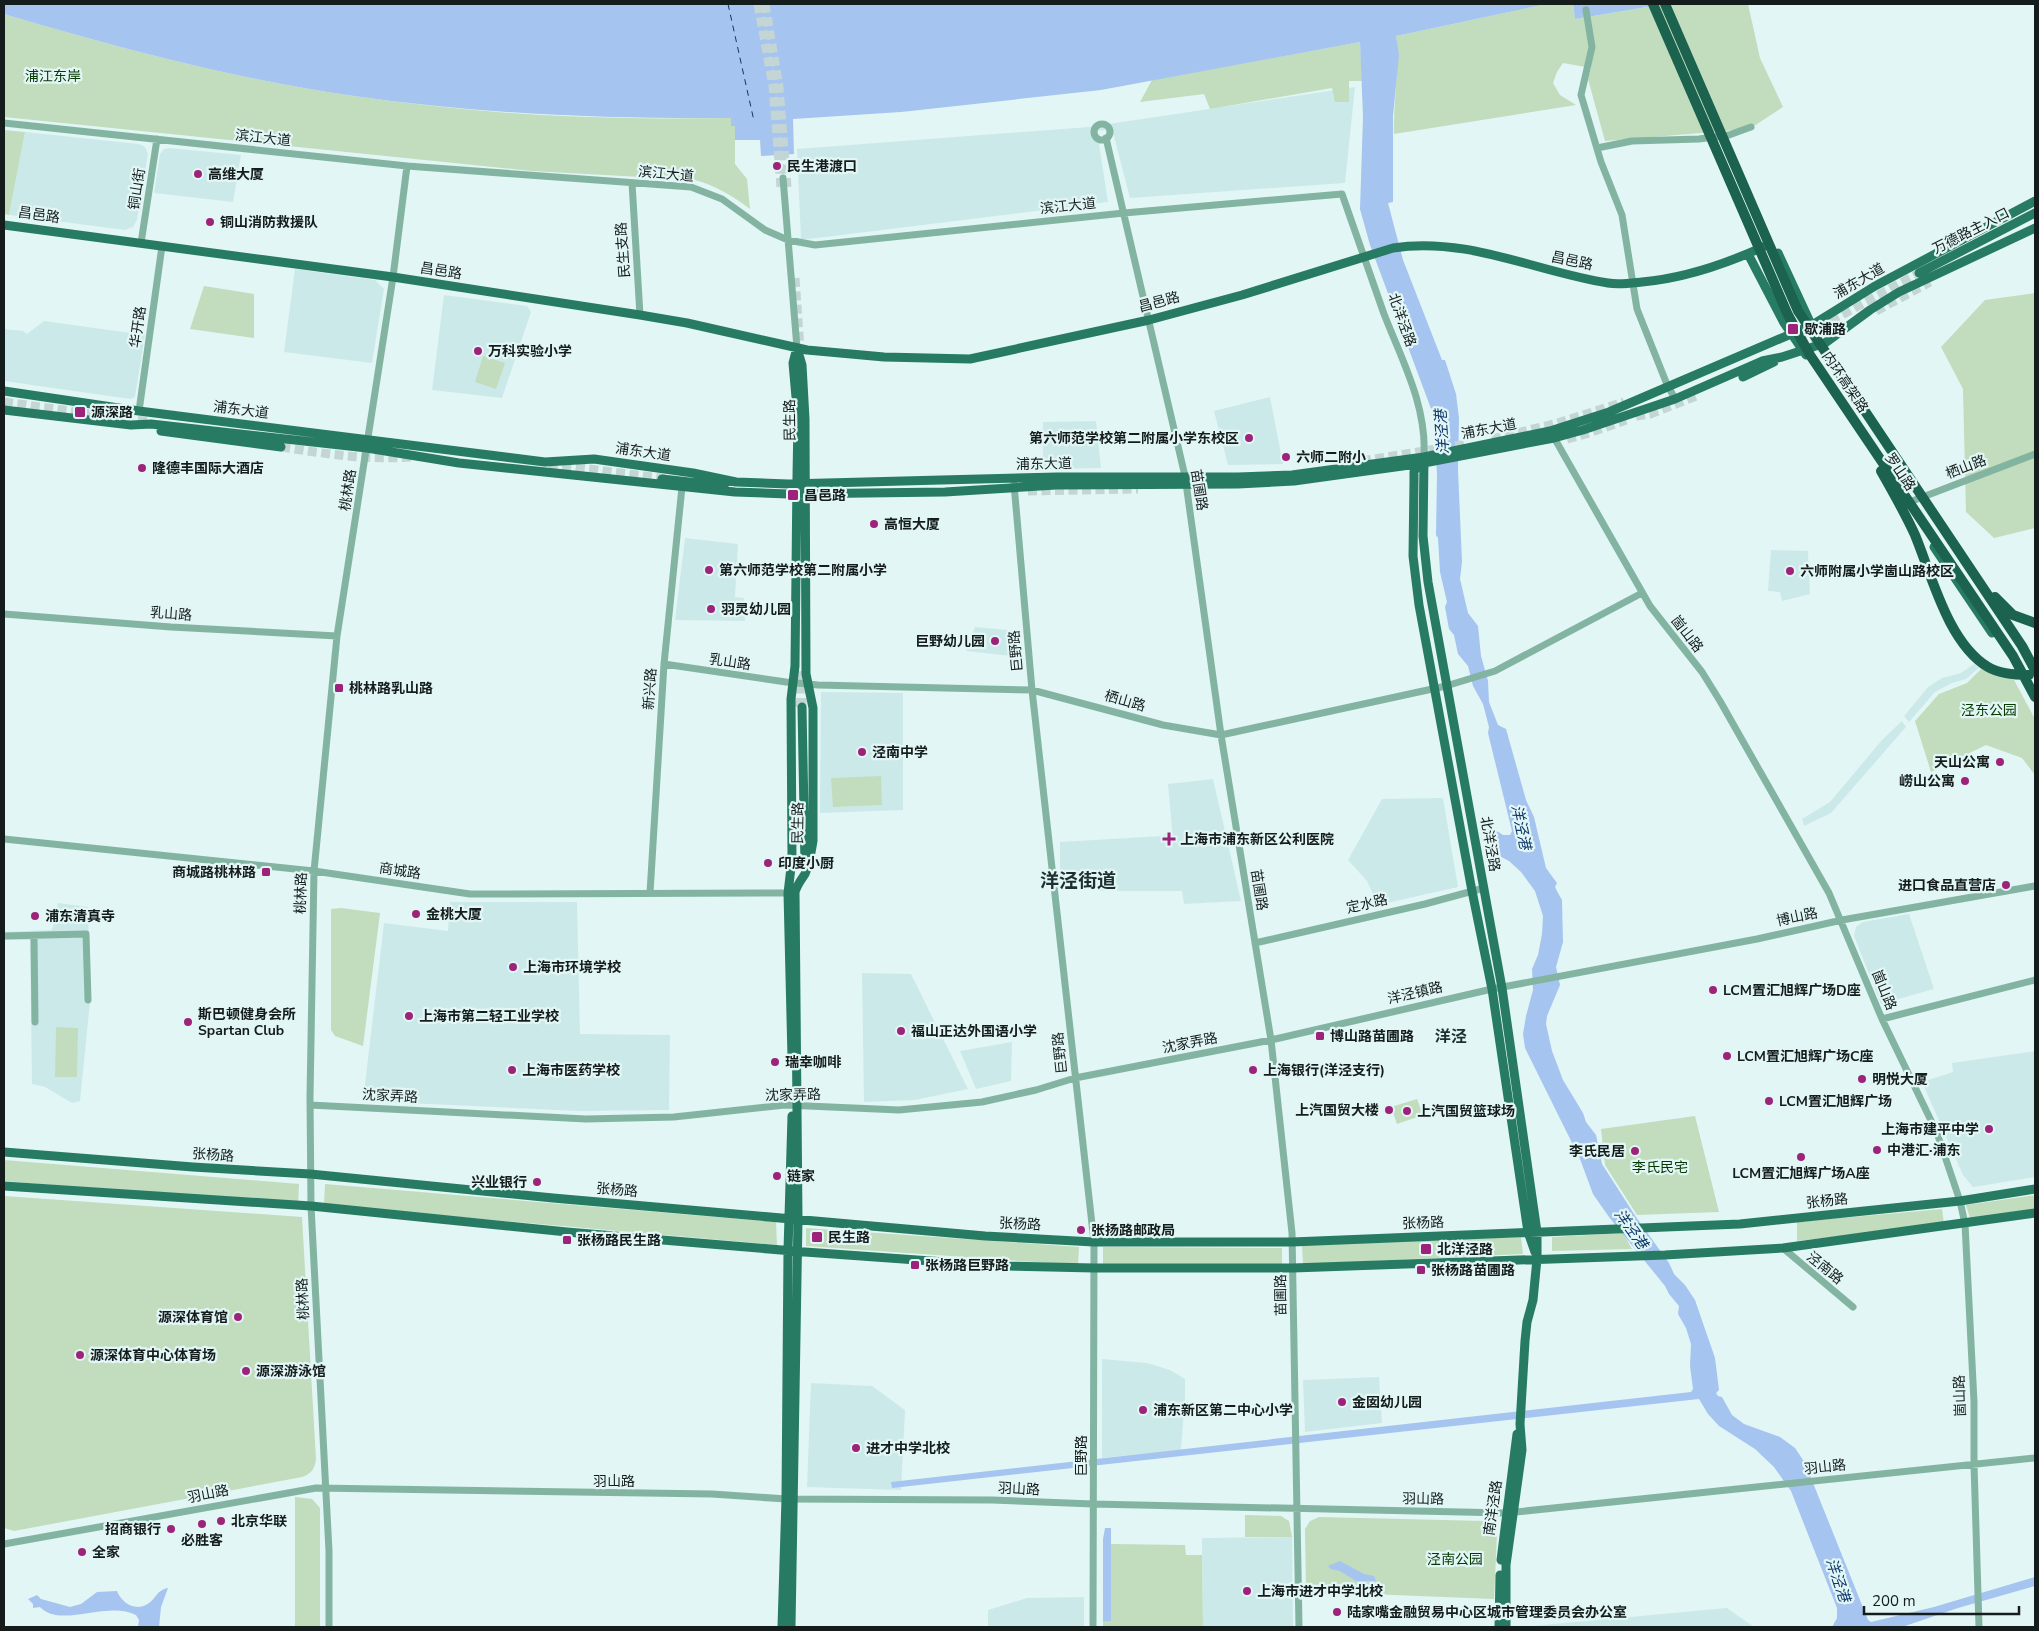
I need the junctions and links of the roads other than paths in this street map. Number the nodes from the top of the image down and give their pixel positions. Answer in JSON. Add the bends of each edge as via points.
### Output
{"nodes":[{"id":1,"x":1654,"y":4,"type":"edge"},
{"id":2,"x":1665,"y":4,"type":"edge"},
{"id":3,"x":1586,"y":10,"type":"dead end"},
{"id":4,"x":4,"y":123,"type":"edge"},
{"id":5,"x":1751,"y":127,"type":"dead end"},
{"id":6,"x":1106,"y":138,"type":"dead end"},
{"id":7,"x":157,"y":139,"type":"junction"},
{"id":8,"x":1597,"y":148,"type":"junction"},
{"id":9,"x":407,"y":166,"type":"junction"},
{"id":10,"x":783,"y":178,"type":"tunnel mouth"},
{"id":11,"x":632,"y":183,"type":"junction"},
{"id":12,"x":1342,"y":194,"type":"joint"},
{"id":13,"x":2035,"y":201,"type":"edge"},
{"id":14,"x":1124,"y":213,"type":"junction"},
{"id":15,"x":2035,"y":213,"type":"edge"},
{"id":16,"x":4,"y":225,"type":"edge"},
{"id":17,"x":2035,"y":228,"type":"edge"},
{"id":18,"x":788,"y":240,"type":"junction"},
{"id":19,"x":1773,"y":242,"type":"joint"},
{"id":20,"x":141,"y":243,"type":"junction"},
{"id":21,"x":162,"y":246,"type":"junction"},
{"id":22,"x":1748,"y":254,"type":"junction"},
{"id":23,"x":1919,"y":273,"type":"tunnel mouth"},
{"id":24,"x":393,"y":277,"type":"junction"},
{"id":25,"x":1632,"y":282,"type":"junction"},
{"id":26,"x":640,"y":315,"type":"junction"},
{"id":27,"x":1149,"y":320,"type":"junction"},
{"id":28,"x":1812,"y":324,"type":"junction"},
{"id":29,"x":1790,"y":334,"type":"junction"},
{"id":30,"x":1825,"y":343,"type":"junction"},
{"id":31,"x":798,"y":348,"type":"junction"},
{"id":32,"x":1806,"y":353,"type":"junction"},
{"id":33,"x":1782,"y":358,"type":"junction"},
{"id":34,"x":1668,"y":387,"type":"junction"},
{"id":35,"x":4,"y":391,"type":"edge"},
{"id":36,"x":1699,"y":395,"type":"tunnel mouth"},
{"id":37,"x":1675,"y":399,"type":"junction"},
{"id":38,"x":4,"y":410,"type":"edge"},
{"id":39,"x":139,"y":411,"type":"junction"},
{"id":40,"x":131,"y":425,"type":"junction"},
{"id":41,"x":190,"y":429,"type":"junction"},
{"id":42,"x":173,"y":433,"type":"junction"},
{"id":43,"x":1552,"y":434,"type":"junction"},
{"id":44,"x":368,"y":444,"type":"junction"},
{"id":45,"x":281,"y":447,"type":"tunnel mouth"},
{"id":46,"x":2035,"y":454,"type":"edge"},
{"id":47,"x":1425,"y":460,"type":"junction"},
{"id":48,"x":609,"y":468,"type":"dead end"},
{"id":49,"x":1186,"y":480,"type":"junction"},
{"id":50,"x":736,"y":482,"type":"junction"},
{"id":51,"x":1013,"y":483,"type":"junction"},
{"id":52,"x":801,"y":484,"type":"junction"},
{"id":53,"x":682,"y":488,"type":"junction"},
{"id":54,"x":801,"y":493,"type":"junction"},
{"id":55,"x":1925,"y":496,"type":"junction"},
{"id":56,"x":1905,"y":504,"type":"junction"},
{"id":57,"x":1978,"y":581,"type":"junction"},
{"id":58,"x":1642,"y":593,"type":"junction"},
{"id":59,"x":4,"y":614,"type":"edge"},
{"id":60,"x":2035,"y":623,"type":"edge"},
{"id":61,"x":337,"y":636,"type":"junction"},
{"id":62,"x":2035,"y":663,"type":"edge"},
{"id":63,"x":664,"y":664,"type":"junction"},
{"id":64,"x":2035,"y":670,"type":"edge"},
{"id":65,"x":2035,"y":675,"type":"edge"},
{"id":66,"x":792,"y":683,"type":"junction"},
{"id":67,"x":808,"y":684,"type":"junction"},
{"id":68,"x":1446,"y":686,"type":"junction"},
{"id":69,"x":1433,"y":689,"type":"junction"},
{"id":70,"x":1032,"y":690,"type":"junction"},
{"id":71,"x":2035,"y":696,"type":"edge"},
{"id":72,"x":2035,"y":704,"type":"edge"},
{"id":73,"x":1221,"y":736,"type":"junction"},
{"id":74,"x":4,"y":839,"type":"edge"},
{"id":75,"x":792,"y":859,"type":"junction"},
{"id":76,"x":314,"y":871,"type":"junction"},
{"id":77,"x":806,"y":872,"type":"junction"},
{"id":78,"x":2035,"y":886,"type":"edge"},
{"id":79,"x":1484,"y":888,"type":"junction"},
{"id":80,"x":1472,"y":891,"type":"junction"},
{"id":81,"x":650,"y":893,"type":"junction"},
{"id":82,"x":792,"y":893,"type":"junction"},
{"id":83,"x":1842,"y":920,"type":"junction"},
{"id":84,"x":4,"y":936,"type":"edge"},
{"id":85,"x":34,"y":936,"type":"junction"},
{"id":86,"x":1255,"y":942,"type":"junction"},
{"id":87,"x":1565,"y":975,"type":"joint"},
{"id":88,"x":2035,"y":980,"type":"edge"},
{"id":89,"x":1502,"y":988,"type":"junction"},
{"id":90,"x":1492,"y":989,"type":"junction"},
{"id":91,"x":88,"y":1000,"type":"dead end"},
{"id":92,"x":1882,"y":1019,"type":"junction"},
{"id":93,"x":35,"y":1022,"type":"dead end"},
{"id":94,"x":1271,"y":1040,"type":"junction"},
{"id":95,"x":1075,"y":1078,"type":"junction"},
{"id":96,"x":310,"y":1105,"type":"junction"},
{"id":97,"x":795,"y":1105,"type":"junction"},
{"id":98,"x":4,"y":1152,"type":"edge"},
{"id":99,"x":310,"y":1174,"type":"junction"},
{"id":100,"x":4,"y":1186,"type":"edge"},
{"id":101,"x":2035,"y":1189,"type":"edge"},
{"id":102,"x":1960,"y":1201,"type":"junction"},
{"id":103,"x":311,"y":1206,"type":"junction"},
{"id":104,"x":2035,"y":1213,"type":"edge"},
{"id":105,"x":794,"y":1219,"type":"junction"},
{"id":106,"x":1966,"y":1224,"type":"junction"},
{"id":107,"x":1533,"y":1232,"type":"junction"},
{"id":108,"x":1094,"y":1242,"type":"junction"},
{"id":109,"x":1292,"y":1242,"type":"junction"},
{"id":110,"x":1783,"y":1248,"type":"junction"},
{"id":111,"x":792,"y":1250,"type":"junction"},
{"id":112,"x":1537,"y":1259,"type":"junction"},
{"id":113,"x":1094,"y":1268,"type":"junction"},
{"id":114,"x":1293,"y":1268,"type":"junction"},
{"id":115,"x":1853,"y":1307,"type":"dead end"},
{"id":116,"x":2035,"y":1458,"type":"edge"},
{"id":117,"x":1974,"y":1464,"type":"junction"},
{"id":118,"x":325,"y":1487,"type":"junction"},
{"id":119,"x":790,"y":1499,"type":"junction"},
{"id":120,"x":1094,"y":1504,"type":"junction"},
{"id":121,"x":1297,"y":1509,"type":"junction"},
{"id":122,"x":1510,"y":1513,"type":"junction"},
{"id":123,"x":4,"y":1544,"type":"edge"},
{"id":124,"x":328,"y":1627,"type":"edge"},
{"id":125,"x":782,"y":1627,"type":"edge"},
{"id":126,"x":791,"y":1627,"type":"edge"},
{"id":127,"x":1093,"y":1627,"type":"edge"},
{"id":128,"x":1300,"y":1627,"type":"edge"},
{"id":129,"x":1499,"y":1627,"type":"edge"},
{"id":130,"x":1506,"y":1627,"type":"edge"},
{"id":131,"x":1979,"y":1627,"type":"edge"}],
"edges":[{"from":1,"to":32,"type":"highway","name":"内环高架路"},
{"from":2,"to":57,"type":"highway","name":"内环高架路","via":[[1798,311]]},
{"from":3,"to":8,"type":"street","via":[[1592,47],[1581,95]]},
{"from":4,"to":7,"type":"street","name":"滨江大道"},
{"from":5,"to":8,"type":"street","via":[[1722,136],[1632,141]]},
{"from":6,"to":14,"type":"street","name":"苗圃路"},
{"from":7,"to":9,"type":"street","name":"滨江大道"},
{"from":7,"to":20,"type":"street","name":"铜山街"},
{"from":8,"to":25,"type":"street","via":[[1622,215]]},
{"from":9,"to":11,"type":"street","name":"滨江大道"},
{"from":9,"to":24,"type":"street","name":"桃林路"},
{"from":10,"to":18,"type":"street","name":"民生路"},
{"from":11,"to":18,"type":"street","name":"滨江大道","via":[[691,187],[707,192],[765,230]]},
{"from":11,"to":26,"type":"street","name":"民生支路"},
{"from":12,"to":14,"type":"street","name":"滨江大道"},
{"from":12,"to":47,"type":"street","name":"北洋泾路","via":[[1419,404],[1424,427]]},
{"from":13,"to":28,"type":"main road","name":"浦东大道"},
{"from":14,"to":18,"type":"street","name":"滨江大道","via":[[815,245]]},
{"from":14,"to":27,"type":"street","name":"苗圃路"},
{"from":15,"to":23,"type":"main road","name":"万德路主入口"},
{"from":16,"to":20,"type":"main road","name":"昌邑路"},
{"from":17,"to":30,"type":"main road","name":"浦东大道","via":[[1899,292]]},
{"from":18,"to":31,"type":"street","name":"民生路"},
{"from":19,"to":22,"type":"main road","name":"昌邑路"},
{"from":19,"to":28,"type":"main road","name":"罗山路"},
{"from":20,"to":21,"type":"main road","name":"昌邑路"},
{"from":21,"to":24,"type":"main road","name":"昌邑路"},
{"from":21,"to":39,"type":"street","name":"华开路"},
{"from":22,"to":25,"type":"main road","name":"昌邑路","via":[[1684,276]]},
{"from":22,"to":29,"type":"main road","name":"罗山路"},
{"from":24,"to":26,"type":"main road","name":"昌邑路"},
{"from":24,"to":44,"type":"street","name":"桃林路"},
{"from":25,"to":27,"type":"main road","name":"昌邑路","via":[[1610,283],[1431,245],[1393,248]]},
{"from":25,"to":34,"type":"street","via":[[1636,309]]},
{"from":26,"to":31,"type":"main road","name":"昌邑路","via":[[687,322]]},
{"from":27,"to":31,"type":"main road","name":"昌邑路","via":[[970,359],[884,357]]},
{"from":27,"to":49,"type":"street","name":"苗圃路"},
{"from":28,"to":29,"type":"main road","name":"浦东大道"},
{"from":28,"to":30,"type":"main road","name":"罗山路"},
{"from":29,"to":32,"type":"main road","name":"罗山路"},
{"from":29,"to":34,"type":"main road","name":"浦东大道"},
{"from":30,"to":32,"type":"main road","name":"浦东大道"},
{"from":30,"to":55,"type":"main road","name":"罗山路"},
{"from":31,"to":52,"type":"main road","name":"民生路","via":[[805,419]]},
{"from":32,"to":33,"type":"main road","name":"浦东大道"},
{"from":32,"to":56,"type":"main road","name":"罗山路"},
{"from":32,"to":65,"type":"highway","via":[[1896,496],[1963,643],[1988,667],[2005,674]]},
{"from":32,"to":71,"type":"highway","name":"内环高架路","via":[[2014,656]]},
{"from":33,"to":36,"type":"main road"},
{"from":33,"to":37,"type":"main road","name":"浦东大道","via":[[1762,362]]},
{"from":34,"to":37,"type":"street"},
{"from":34,"to":43,"type":"main road","name":"浦东大道"},
{"from":35,"to":39,"type":"main road","name":"浦东大道"},
{"from":37,"to":43,"type":"main road","name":"浦东大道","via":[[1583,430]]},
{"from":38,"to":40,"type":"main road","name":"浦东大道"},
{"from":39,"to":44,"type":"main road","name":"浦东大道"},
{"from":40,"to":41,"type":"main road","name":"浦东大道"},
{"from":40,"to":42,"type":"main road"},
{"from":41,"to":42,"type":"main road"},
{"from":41,"to":44,"type":"main road","name":"浦东大道"},
{"from":42,"to":45,"type":"main road"},
{"from":43,"to":47,"type":"main road","name":"浦东大道"},
{"from":43,"to":58,"type":"street","name":"崮山路"},
{"from":44,"to":50,"type":"main road","name":"浦东大道","via":[[545,462],[594,460]]},
{"from":44,"to":53,"type":"main road","name":"浦东大道","via":[[459,463]]},
{"from":44,"to":61,"type":"street","name":"桃林路"},
{"from":46,"to":55,"type":"street","name":"栖山路"},
{"from":47,"to":49,"type":"main road","name":"浦东大道","via":[[1292,474]]},
{"from":47,"to":68,"type":"main road","name":"北洋泾路","via":[[1423,536]]},
{"from":47,"to":69,"type":"main road","name":"北洋泾路","via":[[1414,481],[1413,556]]},
{"from":48,"to":50,"type":"main road"},
{"from":49,"to":51,"type":"main road","name":"浦东大道"},
{"from":49,"to":73,"type":"street","name":"苗圃路"},
{"from":50,"to":52,"type":"main road","name":"浦东大道"},
{"from":51,"to":52,"type":"main road","name":"浦东大道"},
{"from":51,"to":54,"type":"main road","name":"浦东大道","via":[[945,492]]},
{"from":51,"to":70,"type":"street","name":"巨野路"},
{"from":52,"to":54,"type":"main road","name":"民生路"},
{"from":53,"to":54,"type":"main road","name":"浦东大道"},
{"from":53,"to":63,"type":"street","name":"新兴路"},
{"from":54,"to":66,"type":"main road","name":"民生路"},
{"from":54,"to":67,"type":"main road","name":"民生路"},
{"from":55,"to":56,"type":"street","name":"栖山路"},
{"from":55,"to":62,"type":"main road","name":"罗山路"},
{"from":56,"to":72,"type":"main road","name":"罗山路","via":[[2011,658]]},
{"from":57,"to":60,"type":"highway","via":[[2013,615]]},
{"from":57,"to":64,"type":"highway","name":"内环高架路"},
{"from":58,"to":68,"type":"street","name":"栖山路","via":[[1495,671]]},
{"from":58,"to":83,"type":"street","name":"崮山路","via":[[1720,701]]},
{"from":59,"to":61,"type":"street","name":"乳山路"},
{"from":61,"to":76,"type":"street","name":"桃林路"},
{"from":63,"to":66,"type":"street","name":"乳山路"},
{"from":63,"to":81,"type":"street","name":"新兴路"},
{"from":66,"to":67,"type":"street","name":"栖山路"},
{"from":66,"to":75,"type":"main road","name":"民生路"},
{"from":67,"to":70,"type":"street","name":"栖山路"},
{"from":67,"to":77,"type":"main road","name":"民生路","via":[[813,708],[813,840]]},
{"from":68,"to":69,"type":"street","name":"栖山路"},
{"from":68,"to":79,"type":"main road","name":"北洋泾路"},
{"from":69,"to":73,"type":"street","name":"栖山路"},
{"from":69,"to":80,"type":"main road","name":"北洋泾路"},
{"from":70,"to":73,"type":"street","name":"栖山路","via":[[1163,725]]},
{"from":70,"to":95,"type":"street","name":"巨野路"},
{"from":73,"to":86,"type":"street","name":"苗圃路"},
{"from":74,"to":76,"type":"street","name":"商城路"},
{"from":75,"to":77,"type":"main road","via":[[797,834],[799,707]]},
{"from":75,"to":82,"type":"main road","name":"民生路"},
{"from":76,"to":81,"type":"street","name":"商城路","via":[[470,894]]},
{"from":76,"to":96,"type":"street","name":"桃林路"},
{"from":77,"to":82,"type":"main road","name":"民生路"},
{"from":78,"to":83,"type":"street","name":"博山路"},
{"from":79,"to":80,"type":"street","name":"定水路"},
{"from":79,"to":89,"type":"main road","name":"北洋泾路"},
{"from":80,"to":86,"type":"street","name":"定水路"},
{"from":80,"to":90,"type":"main road","name":"北洋泾路"},
{"from":81,"to":82,"type":"street","name":"商城路"},
{"from":82,"to":97,"type":"main road","name":"民生路"},
{"from":83,"to":87,"type":"street","name":"博山路"},
{"from":83,"to":92,"type":"street","name":"崮山路"},
{"from":84,"to":85,"type":"street"},
{"from":85,"to":91,"type":"street","via":[[86,934]]},
{"from":85,"to":93,"type":"street"},
{"from":86,"to":94,"type":"street","name":"苗圃路"},
{"from":87,"to":89,"type":"street","name":"洋泾镇路"},
{"from":88,"to":92,"type":"street"},
{"from":89,"to":90,"type":"street","name":"洋泾镇路"},
{"from":89,"to":107,"type":"main road","name":"北洋泾路"},
{"from":90,"to":94,"type":"street","name":"洋泾镇路"},
{"from":90,"to":107,"type":"main road","name":"北洋泾路"},
{"from":92,"to":102,"type":"street","name":"崮山路","via":[[1938,1133]]},
{"from":94,"to":95,"type":"street","name":"沈家弄路"},
{"from":94,"to":109,"type":"street","name":"苗圃路"},
{"from":95,"to":97,"type":"street","name":"沈家弄路","via":[[982,1102],[899,1110]]},
{"from":95,"to":108,"type":"street","name":"巨野路"},
{"from":96,"to":97,"type":"street","name":"沈家弄路","via":[[586,1119],[674,1117]]},
{"from":96,"to":99,"type":"street","name":"桃林路"},
{"from":97,"to":105,"type":"main road","name":"民生路"},
{"from":98,"to":99,"type":"main road","name":"张杨路"},
{"from":99,"to":103,"type":"street","name":"桃林路"},
{"from":99,"to":105,"type":"main road","name":"张杨路"},
{"from":100,"to":103,"type":"main road"},
{"from":101,"to":102,"type":"main road","name":"张杨路"},
{"from":102,"to":106,"type":"street","name":"崮山路"},
{"from":102,"to":107,"type":"main road","name":"张杨路","via":[[1740,1224]]},
{"from":103,"to":111,"type":"main road","via":[[567,1232]]},
{"from":103,"to":118,"type":"street","name":"桃林路"},
{"from":104,"to":106,"type":"main road"},
{"from":105,"to":108,"type":"main road","name":"张杨路"},
{"from":105,"to":111,"type":"main road","name":"民生路"},
{"from":106,"to":110,"type":"main road"},
{"from":106,"to":117,"type":"street","name":"崮山路"},
{"from":107,"to":109,"type":"main road","name":"张杨路"},
{"from":107,"to":112,"type":"main road","name":"北洋泾路"},
{"from":108,"to":109,"type":"main road","name":"张杨路"},
{"from":108,"to":113,"type":"street","name":"巨野路"},
{"from":109,"to":114,"type":"street","name":"苗圃路"},
{"from":110,"to":112,"type":"main road"},
{"from":110,"to":115,"type":"street","name":"泾南路"},
{"from":111,"to":113,"type":"main road","via":[[1001,1266]]},
{"from":111,"to":119,"type":"main road","name":"民生路"},
{"from":112,"to":114,"type":"main road"},
{"from":112,"to":122,"type":"main road","name":"南洋泾路","via":[[1527,1322]]},
{"from":113,"to":114,"type":"main road"},
{"from":113,"to":120,"type":"street","name":"巨野路"},
{"from":114,"to":121,"type":"street","name":"苗圃路"},
{"from":116,"to":117,"type":"street","name":"羽山路"},
{"from":117,"to":122,"type":"street","name":"羽山路"},
{"from":117,"to":131,"type":"street","name":"崮山路"},
{"from":118,"to":119,"type":"street","name":"羽山路","via":[[712,1494]]},
{"from":118,"to":123,"type":"street","name":"羽山路"},
{"from":118,"to":124,"type":"street","name":"桃林路","via":[[329,1551]]},
{"from":119,"to":120,"type":"street","name":"羽山路"},
{"from":119,"to":125,"type":"main road","name":"民生路"},
{"from":119,"to":126,"type":"main road","name":"民生路"},
{"from":120,"to":121,"type":"street","name":"羽山路"},
{"from":120,"to":127,"type":"street","name":"巨野路"},
{"from":121,"to":122,"type":"street","name":"羽山路"},
{"from":121,"to":128,"type":"street","name":"苗圃路"},
{"from":122,"to":129,"type":"main road","name":"南洋泾路","via":[[1500,1567]]},
{"from":122,"to":130,"type":"main road","name":"南洋泾路"}]}
